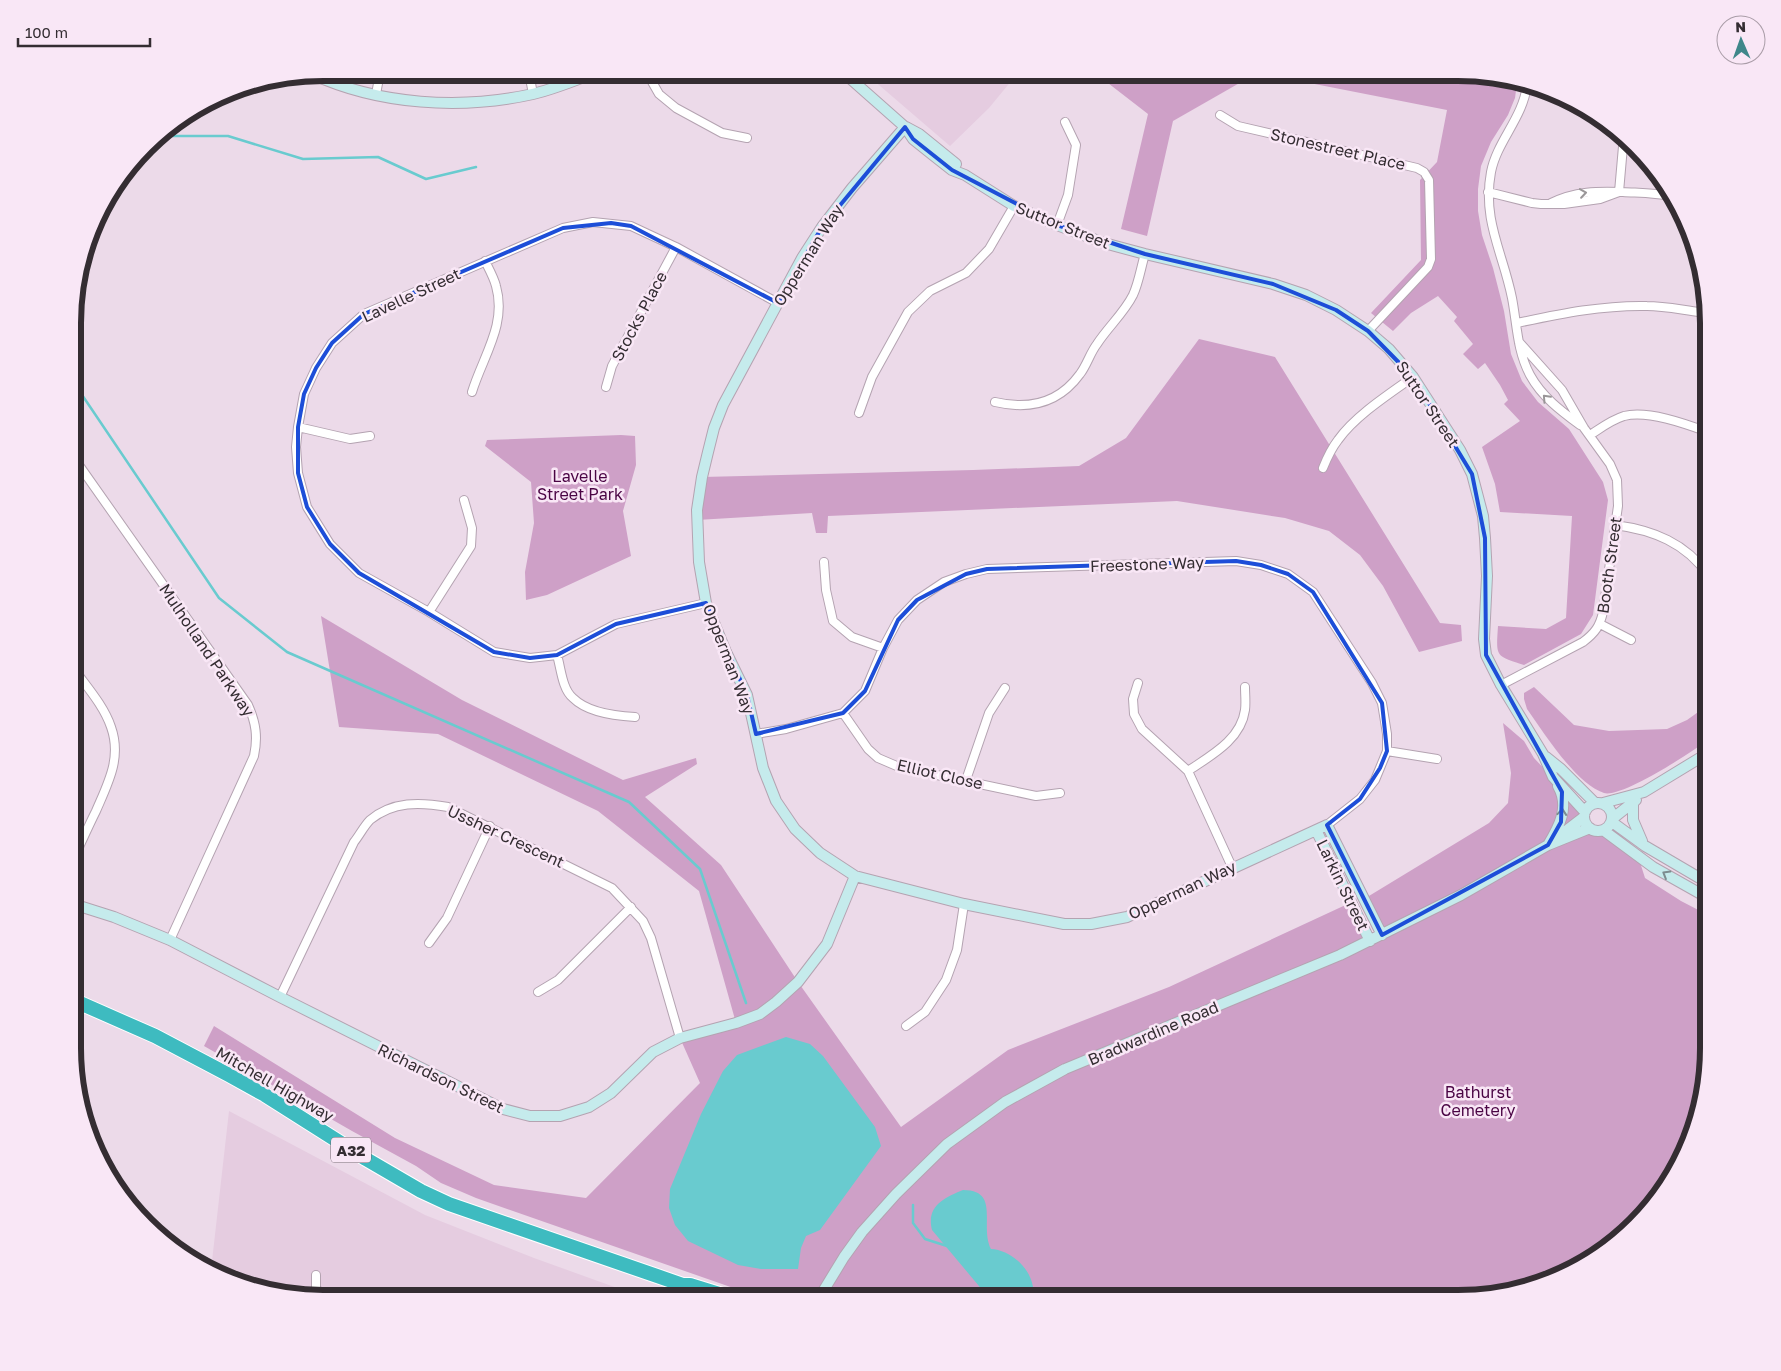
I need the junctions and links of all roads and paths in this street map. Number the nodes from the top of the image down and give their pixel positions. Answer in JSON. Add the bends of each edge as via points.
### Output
{"nodes":[{"id":1,"x":327,"y":81,"type":"edge"},
{"id":2,"x":378,"y":81,"type":"edge"},
{"id":3,"x":531,"y":81,"type":"edge"},
{"id":4,"x":574,"y":81,"type":"edge"},
{"id":5,"x":652,"y":81,"type":"edge"},
{"id":6,"x":853,"y":81,"type":"edge"},
{"id":7,"x":1525,"y":90,"type":"edge"},
{"id":8,"x":376,"y":94,"type":"junction"},
{"id":9,"x":533,"y":94,"type":"junction"},
{"id":10,"x":1220,"y":115,"type":"dead end"},
{"id":11,"x":1065,"y":122,"type":"dead end"},
{"id":12,"x":905,"y":127,"type":"junction"},
{"id":13,"x":747,"y":138,"type":"dead end"},
{"id":14,"x":1623,"y":146,"type":"edge"},
{"id":15,"x":1488,"y":192,"type":"junction"},
{"id":16,"x":1619,"y":192,"type":"junction"},
{"id":17,"x":1663,"y":195,"type":"edge"},
{"id":18,"x":1014,"y":206,"type":"junction"},
{"id":19,"x":1057,"y":225,"type":"junction"},
{"id":20,"x":676,"y":248,"type":"junction"},
{"id":21,"x":1145,"y":254,"type":"junction"},
{"id":22,"x":485,"y":261,"type":"junction"},
{"id":23,"x":778,"y":303,"type":"junction"},
{"id":24,"x":1699,"y":312,"type":"edge"},
{"id":25,"x":1517,"y":323,"type":"junction"},
{"id":26,"x":1368,"y":331,"type":"junction"},
{"id":27,"x":1519,"y":342,"type":"junction"},
{"id":28,"x":1414,"y":377,"type":"junction"},
{"id":29,"x":606,"y":387,"type":"dead end"},
{"id":30,"x":472,"y":392,"type":"dead end"},
{"id":31,"x":996,"y":402,"type":"dead end"},
{"id":32,"x":859,"y":413,"type":"dead end"},
{"id":33,"x":298,"y":427,"type":"junction"},
{"id":34,"x":1584,"y":428,"type":"junction"},
{"id":35,"x":1700,"y":429,"type":"edge"},
{"id":36,"x":1590,"y":435,"type":"junction"},
{"id":37,"x":370,"y":436,"type":"dead end"},
{"id":38,"x":81,"y":468,"type":"edge"},
{"id":39,"x":1323,"y":468,"type":"dead end"},
{"id":40,"x":464,"y":500,"type":"dead end"},
{"id":41,"x":1615,"y":525,"type":"junction"},
{"id":42,"x":824,"y":562,"type":"dead end"},
{"id":43,"x":1700,"y":564,"type":"edge"},
{"id":44,"x":706,"y":602,"type":"junction"},
{"id":45,"x":429,"y":612,"type":"junction"},
{"id":46,"x":1600,"y":624,"type":"junction"},
{"id":47,"x":1632,"y":640,"type":"dead end"},
{"id":48,"x":883,"y":648,"type":"junction"},
{"id":49,"x":557,"y":655,"type":"junction"},
{"id":50,"x":81,"y":679,"type":"edge"},
{"id":51,"x":1138,"y":683,"type":"dead end"},
{"id":52,"x":1502,"y":685,"type":"junction"},
{"id":53,"x":1245,"y":687,"type":"dead end"},
{"id":54,"x":1004,"y":688,"type":"dead end"},
{"id":55,"x":843,"y":713,"type":"junction"},
{"id":56,"x":635,"y":717,"type":"dead end"},
{"id":57,"x":756,"y":734,"type":"junction"},
{"id":58,"x":1387,"y":750,"type":"junction"},
{"id":59,"x":1543,"y":754,"type":"junction"},
{"id":60,"x":1700,"y":758,"type":"edge"},
{"id":61,"x":1437,"y":759,"type":"dead end"},
{"id":62,"x":1188,"y":771,"type":"junction"},
{"id":63,"x":1553,"y":777,"type":"junction"},
{"id":64,"x":966,"y":780,"type":"junction"},
{"id":65,"x":1644,"y":792,"type":"junction"},
{"id":66,"x":1060,"y":793,"type":"dead end"},
{"id":67,"x":1634,"y":802,"type":"junction"},
{"id":68,"x":1599,"y":803,"type":"junction"},
{"id":69,"x":1585,"y":814,"type":"junction"},
{"id":70,"x":1612,"y":820,"type":"junction"},
{"id":71,"x":1327,"y":825,"type":"junction"},
{"id":72,"x":490,"y":826,"type":"junction"},
{"id":73,"x":1590,"y":828,"type":"junction"},
{"id":74,"x":1316,"y":830,"type":"junction"},
{"id":75,"x":1603,"y":830,"type":"junction"},
{"id":76,"x":81,"y":844,"type":"edge"},
{"id":77,"x":1548,"y":845,"type":"junction"},
{"id":78,"x":1645,"y":846,"type":"junction"},
{"id":79,"x":1232,"y":867,"type":"junction"},
{"id":80,"x":854,"y":876,"type":"junction"},
{"id":81,"x":1700,"y":878,"type":"edge"},
{"id":82,"x":1700,"y":893,"type":"edge"},
{"id":83,"x":964,"y":904,"type":"junction"},
{"id":84,"x":81,"y":907,"type":"edge"},
{"id":85,"x":631,"y":907,"type":"junction"},
{"id":86,"x":1382,"y":935,"type":"junction"},
{"id":87,"x":170,"y":940,"type":"junction"},
{"id":88,"x":1370,"y":941,"type":"junction"},
{"id":89,"x":429,"y":943,"type":"dead end"},
{"id":90,"x":538,"y":992,"type":"dead end"},
{"id":91,"x":280,"y":997,"type":"junction"},
{"id":92,"x":81,"y":1004,"type":"edge"},
{"id":93,"x":906,"y":1026,"type":"dead end"},
{"id":94,"x":680,"y":1038,"type":"junction"},
{"id":95,"x":316,"y":1275,"type":"dead end"},
{"id":96,"x":682,"y":1285,"type":"junction"},
{"id":97,"x":316,"y":1290,"type":"edge"},
{"id":98,"x":686,"y":1290,"type":"edge"},
{"id":99,"x":706,"y":1290,"type":"edge"},
{"id":100,"x":824,"y":1290,"type":"edge"}],
"edges":[{"from":1,"to":8,"type":"street"},
{"from":2,"to":8,"type":"street"},
{"from":3,"to":9,"type":"street"},
{"from":4,"to":9,"type":"street"},
{"from":5,"to":13,"type":"street","via":[[659,94],[676,108],[722,133]]},
{"from":6,"to":12,"type":"street","name":"Suttor Street"},
{"from":7,"to":15,"type":"street","name":"Booth Street","via":[[1519,113],[1494,159]]},
{"from":8,"to":9,"type":"street","via":[[412,101],[454,103]]},
{"from":10,"to":26,"type":"street","name":"Stonestreet Place","via":[[1238,126],[1424,172],[1429,180],[1431,259]]},
{"from":11,"to":19,"type":"street","via":[[1076,145],[1068,195]]},
{"from":12,"to":18,"type":"street","name":"Suttor Street","via":[[913,139],[952,170]]},
{"from":12,"to":23,"type":"street","name":"Opperman Way","via":[[822,227]]},
{"from":14,"to":16,"type":"street"},
{"from":15,"to":16,"type":"street","via":[[1532,204],[1549,204],[1581,192]]},
{"from":15,"to":25,"type":"street","name":"Booth Street","via":[[1490,220],[1509,282]]},
{"from":16,"to":17,"type":"street"},
{"from":18,"to":19,"type":"street","name":"Suttor Street"},
{"from":18,"to":32,"type":"street","via":[[989,249],[966,273],[930,291],[908,312],[872,377]]},
{"from":19,"to":21,"type":"street","name":"Suttor Street"},
{"from":20,"to":22,"type":"street","name":"Lavelle Street","via":[[631,226],[593,222],[563,228]]},
{"from":20,"to":23,"type":"street","name":"Lavelle Street"},
{"from":20,"to":29,"type":"street","name":"Stocks Place","via":[[612,366]]},
{"from":21,"to":26,"type":"street","name":"Suttor Street","via":[[1273,284],[1306,295]]},
{"from":21,"to":31,"type":"street","via":[[1133,295],[1067,390],[1047,401],[1013,406]]},
{"from":22,"to":30,"type":"street","via":[[496,287],[499,319]]},
{"from":22,"to":33,"type":"street","name":"Lavelle Street","via":[[364,314],[332,343],[316,368],[304,394]]},
{"from":23,"to":44,"type":"street","name":"Opperman Way","via":[[717,418],[702,477],[697,537]]},
{"from":24,"to":25,"type":"street","via":[[1649,306],[1609,307]]},
{"from":25,"to":27,"type":"street","name":"Booth Street"},
{"from":26,"to":28,"type":"street","name":"Suttor Street"},
{"from":27,"to":34,"type":"street","name":"Booth Street","via":[[1562,390]]},
{"from":34,"to":27,"type":"street","name":"Booth Street","one_way":true,"via":[[1543,395],[1525,366]]},
{"from":28,"to":39,"type":"street","via":[[1374,405],[1339,438]]},
{"from":28,"to":52,"type":"street","name":"Suttor Street","via":[[1460,450],[1478,490],[1487,576],[1484,639],[1486,655]]},
{"from":33,"to":37,"type":"street","via":[[350,439]]},
{"from":33,"to":45,"type":"street","name":"Lavelle Street","via":[[296,447],[300,482],[307,507],[330,544],[359,573]]},
{"from":34,"to":36,"type":"street","name":"Booth Street"},
{"from":35,"to":36,"type":"street","via":[[1641,415],[1613,420]]},
{"from":36,"to":41,"type":"street","name":"Booth Street","via":[[1617,480]]},
{"from":38,"to":87,"type":"street","name":"Mulholland Parkway","via":[[248,705],[256,726],[254,756]]},
{"from":40,"to":45,"type":"street","via":[[472,528],[471,546]]},
{"from":41,"to":43,"type":"street","via":[[1639,528],[1662,536]]},
{"from":41,"to":46,"type":"street","name":"Booth Street"},
{"from":42,"to":48,"type":"street","via":[[833,621],[852,637]]},
{"from":44,"to":49,"type":"street","name":"Lavelle Street","via":[[616,624]]},
{"from":44,"to":57,"type":"street","name":"Opperman Way","via":[[747,696]]},
{"from":45,"to":49,"type":"street","name":"Lavelle Street","via":[[494,652],[530,658]]},
{"from":46,"to":47,"type":"street"},
{"from":46,"to":52,"type":"street","name":"Booth Street","via":[[1595,634],[1583,642]]},
{"from":48,"to":55,"type":"street","name":"Freestone Way","via":[[864,691]]},
{"from":48,"to":58,"type":"street","name":"Freestone Way","via":[[898,620],[917,600],[944,582],[987,569],[1236,561],[1261,565],[1288,574],[1313,592],[1382,703]]},
{"from":49,"to":56,"type":"street","via":[[572,698],[610,716]]},
{"from":50,"to":76,"type":"street","via":[[111,727],[116,755],[112,774]]},
{"from":51,"to":62,"type":"street","via":[[1133,699],[1134,714],[1142,729]]},
{"from":52,"to":59,"type":"street","name":"Suttor Street"},
{"from":53,"to":62,"type":"street","via":[[1246,710],[1242,725],[1228,743]]},
{"from":54,"to":64,"type":"street","via":[[989,713]]},
{"from":55,"to":57,"type":"street","name":"Freestone Way","via":[[786,730]]},
{"from":55,"to":64,"type":"street","name":"Elliot Close","via":[[878,758],[899,767]]},
{"from":57,"to":80,"type":"street","name":"Opperman Way","via":[[763,768],[776,801],[790,822],[820,853]]},
{"from":58,"to":61,"type":"street"},
{"from":58,"to":71,"type":"street","name":"Freestone Way","via":[[1367,791]]},
{"from":59,"to":63,"type":"street","name":"Suttor Street"},
{"from":59,"to":68,"type":"street","name":"Suttor Street"},
{"from":60,"to":65,"type":"street"},
{"from":62,"to":79,"type":"street"},
{"from":63,"to":69,"type":"street","name":"Suttor Street"},
{"from":77,"to":63,"type":"street","one_way":true,"via":[[1563,813],[1562,792]]},
{"from":64,"to":66,"type":"street","name":"Elliot Close","via":[[1036,796]]},
{"from":65,"to":67,"type":"street"},
{"from":65,"to":68,"type":"street"},
{"from":67,"to":70,"type":"street"},
{"from":67,"to":78,"type":"street","via":[[1633,820]]},
{"from":68,"to":69,"type":"street","via":[[1589,806]]},
{"from":68,"to":70,"type":"street","via":[[1610,809]]},
{"from":69,"to":73,"type":"street"},
{"from":69,"to":77,"type":"street","name":"Bradwardine Road"},
{"from":70,"to":75,"type":"street"},
{"from":70,"to":78,"type":"street"},
{"from":71,"to":74,"type":"street","name":"Freestone Way"},
{"from":71,"to":86,"type":"street","name":"Larkin Street"},
{"from":72,"to":85,"type":"street","name":"Ussher Crescent","via":[[612,888]]},
{"from":72,"to":89,"type":"street","via":[[447,918]]},
{"from":72,"to":91,"type":"street","name":"Ussher Crescent","via":[[448,807],[423,802],[393,807],[370,821],[354,842]]},
{"from":73,"to":75,"type":"street"},
{"from":73,"to":77,"type":"street","name":"Bradwardine Road"},
{"from":74,"to":79,"type":"street","name":"Opperman Way"},
{"from":74,"to":88,"type":"street","name":"Larkin Street"},
{"from":82,"to":75,"type":"street","one_way":true,"via":[[1653,867]]},
{"from":77,"to":86,"type":"street","name":"Bradwardine Road"},
{"from":78,"to":81,"type":"street"},
{"from":79,"to":83,"type":"street","name":"Opperman Way","via":[[1128,917],[1091,924],[1064,924]]},
{"from":80,"to":83,"type":"street","name":"Opperman Way"},
{"from":80,"to":94,"type":"street","name":"Richardson Street","via":[[827,944],[798,982],[760,1014]]},
{"from":83,"to":93,"type":"street","via":[[957,950],[946,980],[925,1012]]},
{"from":84,"to":87,"type":"street","name":"Richardson Street"},
{"from":85,"to":90,"type":"street","via":[[558,980]]},
{"from":85,"to":94,"type":"street","name":"Ussher Crescent","via":[[651,938]]},
{"from":86,"to":88,"type":"street","name":"Bradwardine Road"},
{"from":87,"to":91,"type":"street","name":"Richardson Street"},
{"from":88,"to":100,"type":"street","name":"Bradwardine Road","via":[[1066,1069],[1005,1102],[947,1144],[896,1194],[853,1244]]},
{"from":91,"to":94,"type":"street","name":"Richardson Street","via":[[503,1109],[530,1116],[560,1116],[589,1106],[611,1093],[653,1052]]},
{"from":92,"to":96,"type":"highway","name":"Mitchell Highway","number":"A32","via":[[155,1036],[229,1075],[421,1191],[449,1204]]},
{"from":95,"to":97,"type":"street"},
{"from":96,"to":98,"type":"highway","name":"Mitchell Highway","number":"A32"},
{"from":96,"to":99,"type":"highway","name":"Mitchell Highway","number":"A32"}]}
